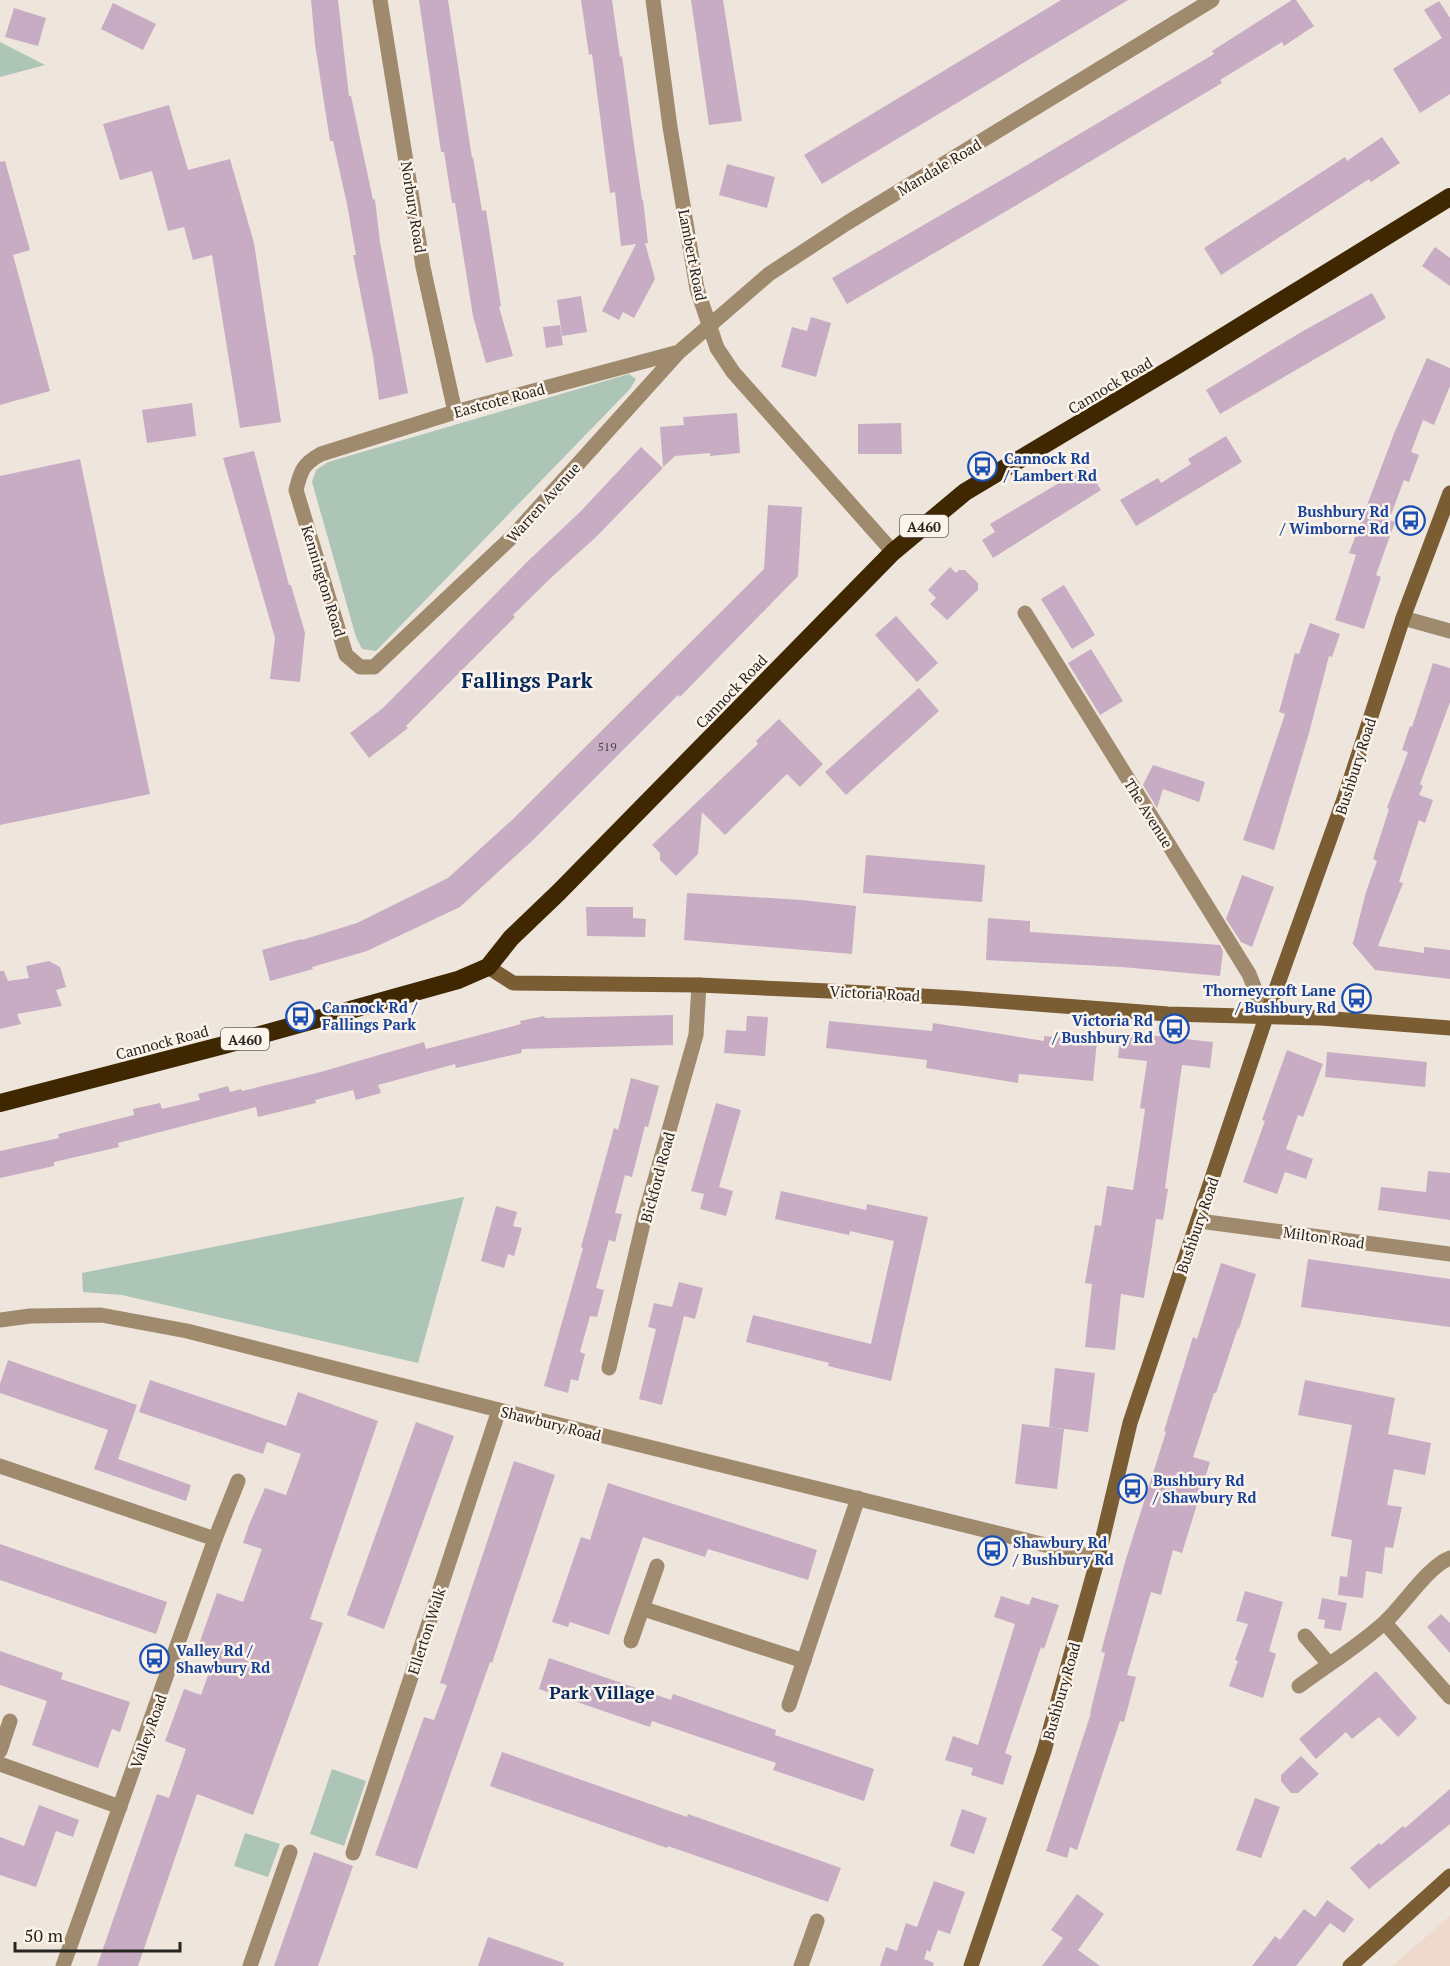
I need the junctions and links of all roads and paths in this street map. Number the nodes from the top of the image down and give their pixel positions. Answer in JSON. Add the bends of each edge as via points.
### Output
{"nodes":[{"id":1,"x":380,"y":0,"type":"edge"},
{"id":2,"x":653,"y":0,"type":"edge"},
{"id":3,"x":1212,"y":0,"type":"edge"},
{"id":4,"x":1450,"y":197,"type":"edge"},
{"id":5,"x":709,"y":325,"type":"junction"},
{"id":6,"x":679,"y":352,"type":"junction"},
{"id":7,"x":455,"y":412,"type":"junction"},
{"id":8,"x":321,"y":454,"type":"joint"},
{"id":9,"x":1450,"y":493,"type":"edge"},
{"id":10,"x":892,"y":552,"type":"junction"},
{"id":11,"x":1025,"y":613,"type":"dead end"},
{"id":12,"x":1403,"y":618,"type":"junction"},
{"id":13,"x":1450,"y":631,"type":"edge"},
{"id":14,"x":399,"y":645,"type":"joint"},
{"id":15,"x":488,"y":968,"type":"junction"},
{"id":16,"x":699,"y":985,"type":"junction"},
{"id":17,"x":1266,"y":1017,"type":"junction"},
{"id":18,"x":1450,"y":1028,"type":"edge"},
{"id":19,"x":0,"y":1103,"type":"edge"},
{"id":20,"x":1199,"y":1221,"type":"junction"},
{"id":21,"x":1450,"y":1254,"type":"edge"},
{"id":22,"x":0,"y":1320,"type":"edge"},
{"id":23,"x":609,"y":1368,"type":"dead end"},
{"id":24,"x":499,"y":1410,"type":"junction"},
{"id":25,"x":0,"y":1466,"type":"edge"},
{"id":26,"x":238,"y":1481,"type":"dead end"},
{"id":27,"x":858,"y":1498,"type":"junction"},
{"id":28,"x":215,"y":1539,"type":"junction"},
{"id":29,"x":1098,"y":1558,"type":"junction"},
{"id":30,"x":1450,"y":1558,"type":"edge"},
{"id":31,"x":657,"y":1566,"type":"dead end"},
{"id":32,"x":644,"y":1609,"type":"junction"},
{"id":33,"x":1385,"y":1623,"type":"junction"},
{"id":34,"x":1305,"y":1636,"type":"dead end"},
{"id":35,"x":631,"y":1641,"type":"dead end"},
{"id":36,"x":804,"y":1661,"type":"junction"},
{"id":37,"x":1329,"y":1664,"type":"junction"},
{"id":38,"x":1299,"y":1686,"type":"dead end"},
{"id":39,"x":1450,"y":1697,"type":"edge"},
{"id":40,"x":789,"y":1705,"type":"dead end"},
{"id":41,"x":10,"y":1720,"type":"dead end"},
{"id":42,"x":0,"y":1751,"type":"edge"},
{"id":43,"x":0,"y":1764,"type":"edge"},
{"id":44,"x":120,"y":1807,"type":"junction"},
{"id":45,"x":290,"y":1852,"type":"dead end"},
{"id":46,"x":353,"y":1853,"type":"dead end"},
{"id":47,"x":1450,"y":1876,"type":"edge"},
{"id":48,"x":818,"y":1921,"type":"dead end"},
{"id":49,"x":63,"y":1966,"type":"edge"},
{"id":50,"x":250,"y":1966,"type":"edge"},
{"id":51,"x":801,"y":1966,"type":"edge"},
{"id":52,"x":971,"y":1966,"type":"edge"},
{"id":53,"x":1350,"y":1966,"type":"edge"}],
"edges":[{"from":1,"to":7,"type":"street","name":"Norbury Road","via":[[423,267]]},
{"from":2,"to":5,"type":"street","name":"Lambert Road","via":[[697,289]]},
{"from":3,"to":5,"type":"street","name":"Mandale Road","via":[[847,223],[769,274]]},
{"from":4,"to":10,"type":"highway","name":"Cannock Road","number":"A460","via":[[964,492]]},
{"from":5,"to":6,"type":"street","name":"Mandale Road"},
{"from":5,"to":10,"type":"street","name":"Lambert Road","via":[[717,348],[733,372]]},
{"from":6,"to":7,"type":"street","name":"Eastcote Road"},
{"from":6,"to":14,"type":"street","name":"Warren Avenue","via":[[512,537]]},
{"from":7,"to":8,"type":"street","name":"Eastcote Road"},
{"from":8,"to":14,"type":"street","name":"Kennington Road","via":[[306,462],[296,490],[346,655],[360,667],[374,667]]},
{"from":9,"to":12,"type":"street","name":"Bushbury Road"},
{"from":10,"to":15,"type":"highway","name":"Cannock Road","number":"A460","via":[[511,938]]},
{"from":11,"to":17,"type":"street","name":"The Avenue","via":[[1249,974]]},
{"from":12,"to":13,"type":"street"},
{"from":12,"to":17,"type":"street","name":"Bushbury Road"},
{"from":15,"to":16,"type":"street","name":"Victoria Road","via":[[513,983]]},
{"from":15,"to":19,"type":"highway","name":"Cannock Road","number":"A460","via":[[224,1045]]},
{"from":16,"to":17,"type":"street","name":"Victoria Road"},
{"from":16,"to":23,"type":"street","name":"Bickford Road","via":[[696,1035],[645,1215]]},
{"from":17,"to":18,"type":"street","name":"Victoria Road"},
{"from":17,"to":20,"type":"street","name":"Bushbury Road"},
{"from":20,"to":21,"type":"street","name":"Milton Road"},
{"from":20,"to":29,"type":"street","name":"Bushbury Road","via":[[1130,1423]]},
{"from":22,"to":24,"type":"street","name":"Shawbury Road","via":[[90,1315],[123,1319],[187,1331]]},
{"from":24,"to":27,"type":"street","name":"Shawbury Road"},
{"from":24,"to":46,"type":"street","name":"Ellerton Walk"},
{"from":25,"to":28,"type":"street"},
{"from":26,"to":28,"type":"street","name":"Valley Road"},
{"from":27,"to":29,"type":"street","name":"Shawbury Road"},
{"from":27,"to":36,"type":"street"},
{"from":28,"to":44,"type":"street","name":"Valley Road"},
{"from":29,"to":52,"type":"street","name":"Bushbury Road","via":[[1044,1751]]},
{"from":30,"to":33,"type":"street","via":[[1443,1560]]},
{"from":31,"to":32,"type":"street"},
{"from":32,"to":35,"type":"street"},
{"from":32,"to":36,"type":"street"},
{"from":33,"to":37,"type":"street"},
{"from":33,"to":39,"type":"street"},
{"from":34,"to":37,"type":"street"},
{"from":36,"to":40,"type":"street"},
{"from":37,"to":38,"type":"street"},
{"from":41,"to":42,"type":"street"},
{"from":43,"to":44,"type":"street"},
{"from":44,"to":49,"type":"street","name":"Valley Road"},
{"from":45,"to":50,"type":"street"},
{"from":47,"to":53,"type":"street"},
{"from":48,"to":51,"type":"street"}]}
